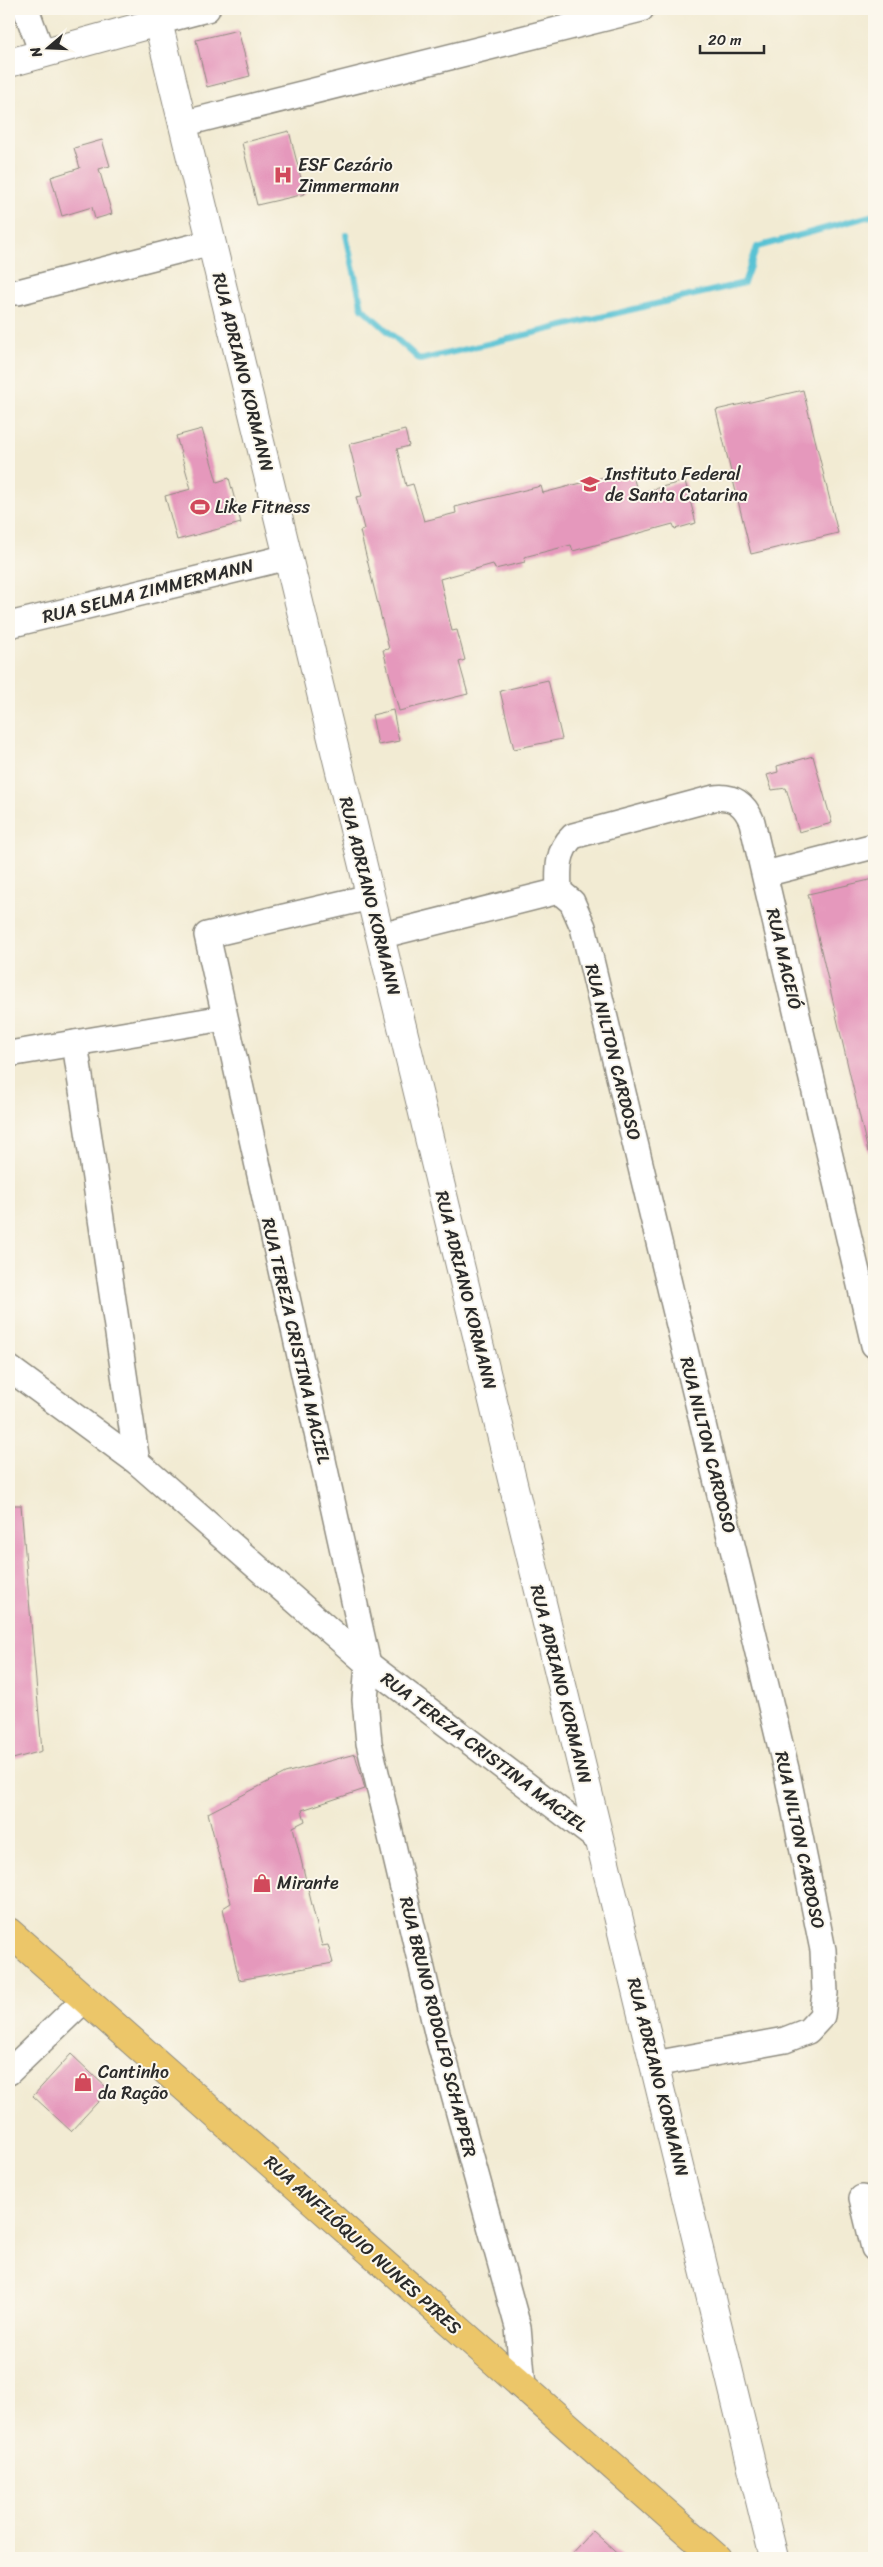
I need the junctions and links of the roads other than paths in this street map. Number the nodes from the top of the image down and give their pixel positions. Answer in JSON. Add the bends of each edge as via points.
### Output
{"nodes":[{"id":1,"x":26,"y":9,"type":"edge"},
{"id":2,"x":207,"y":9,"type":"edge"},
{"id":3,"x":641,"y":9,"type":"edge"},
{"id":4,"x":158,"y":22,"type":"junction"},
{"id":5,"x":42,"y":53,"type":"junction"},
{"id":6,"x":9,"y":63,"type":"edge"},
{"id":7,"x":182,"y":124,"type":"junction"},
{"id":8,"x":212,"y":242,"type":"junction"},
{"id":9,"x":9,"y":292,"type":"edge"},
{"id":10,"x":288,"y":557,"type":"junction"},
{"id":11,"x":9,"y":625,"type":"edge"},
{"id":12,"x":874,"y":846,"type":"edge"},
{"id":13,"x":764,"y":874,"type":"junction"},
{"id":14,"x":559,"y":891,"type":"junction"},
{"id":15,"x":370,"y":897,"type":"junction"},
{"id":16,"x":380,"y":936,"type":"junction"},
{"id":17,"x":224,"y":1018,"type":"junction"},
{"id":18,"x":75,"y":1043,"type":"junction"},
{"id":19,"x":9,"y":1054,"type":"edge"},
{"id":20,"x":874,"y":1345,"type":"edge"},
{"id":21,"x":9,"y":1368,"type":"edge"},
{"id":22,"x":137,"y":1462,"type":"junction"},
{"id":23,"x":368,"y":1664,"type":"junction"},
{"id":24,"x":600,"y":1841,"type":"junction"},
{"id":25,"x":9,"y":1932,"type":"edge"},
{"id":26,"x":84,"y":1999,"type":"junction"},
{"id":27,"x":654,"y":2064,"type":"junction"},
{"id":28,"x":9,"y":2072,"type":"edge"},
{"id":29,"x":862,"y":2198,"type":"dead end"},
{"id":30,"x":874,"y":2248,"type":"edge"},
{"id":31,"x":524,"y":2387,"type":"junction"},
{"id":32,"x":717,"y":2558,"type":"edge"},
{"id":33,"x":774,"y":2558,"type":"edge"}],
"edges":[{"from":1,"to":5,"type":"street"},
{"from":2,"to":4,"type":"street"},
{"from":3,"to":7,"type":"street"},
{"from":4,"to":5,"type":"street"},
{"from":4,"to":7,"type":"street","name":"RUA ADRIANO KORMANN"},
{"from":5,"to":6,"type":"street"},
{"from":7,"to":8,"type":"street","name":"RUA ADRIANO KORMANN"},
{"from":8,"to":9,"type":"street"},
{"from":8,"to":10,"type":"street","name":"RUA ADRIANO KORMANN"},
{"from":10,"to":11,"type":"street","name":"RUA SELMA ZIMMERMANN"},
{"from":10,"to":15,"type":"street","name":"RUA ADRIANO KORMANN"},
{"from":12,"to":13,"type":"street"},
{"from":13,"to":14,"type":"street","name":"RUA MACEIÓ","via":[[749,814],[736,801],[721,797],[573,836],[562,851],[558,866]]},
{"from":13,"to":20,"type":"street","name":"RUA MACEIÓ"},
{"from":14,"to":16,"type":"street"},
{"from":14,"to":27,"type":"street","name":"RUA NILTON CARDOSO","via":[[572,902],[583,927],[787,1773],[823,1950],[825,1993],[822,2016],[808,2031],[785,2040]]},
{"from":15,"to":16,"type":"street","name":"RUA ADRIANO KORMANN"},
{"from":15,"to":17,"type":"street","name":"RUA TEREZA CRISTINA MACIEL","via":[[207,935]]},
{"from":16,"to":24,"type":"street","name":"RUA ADRIANO KORMANN"},
{"from":17,"to":18,"type":"street"},
{"from":17,"to":23,"type":"street","name":"RUA TEREZA CRISTINA MACIEL"},
{"from":18,"to":19,"type":"street"},
{"from":18,"to":22,"type":"street"},
{"from":21,"to":22,"type":"street","name":"RUA TEREZA CRISTINA MACIEL"},
{"from":22,"to":23,"type":"street","name":"RUA TEREZA CRISTINA MACIEL"},
{"from":23,"to":24,"type":"street","name":"RUA TEREZA CRISTINA MACIEL"},
{"from":23,"to":31,"type":"street","name":"RUA BRUNO RODOLFO SCHAPPER","via":[[364,1700],[369,1743],[438,2037],[518,2327]]},
{"from":24,"to":27,"type":"street","name":"RUA ADRIANO KORMANN"},
{"from":25,"to":26,"type":"main road","name":"RUA ANFILÓQUIO NUNES PIRES"},
{"from":26,"to":28,"type":"street"},
{"from":26,"to":31,"type":"main road","name":"RUA ANFILÓQUIO NUNES PIRES"},
{"from":27,"to":33,"type":"street","name":"RUA ADRIANO KORMANN"},
{"from":29,"to":30,"type":"street"},
{"from":31,"to":32,"type":"main road","name":"RUA ANFILÓQUIO NUNES PIRES"}]}
